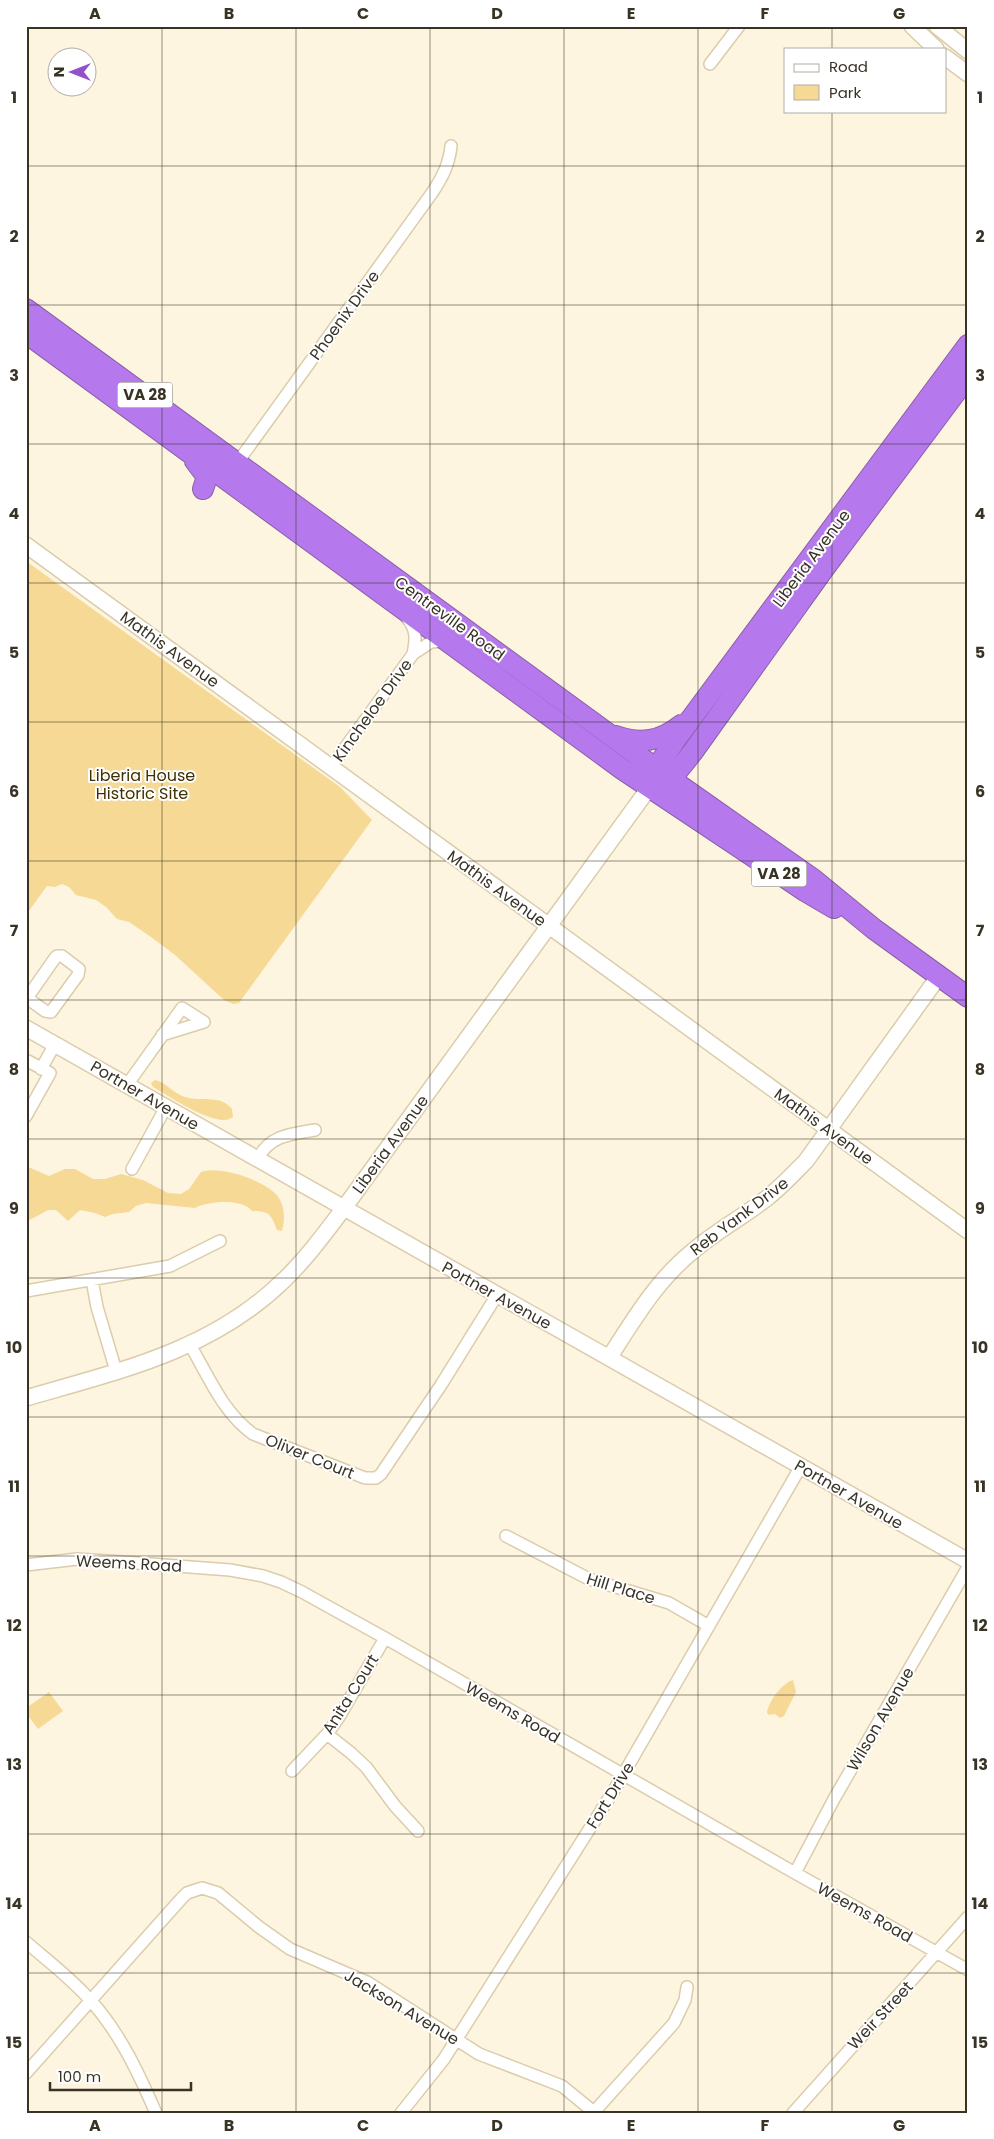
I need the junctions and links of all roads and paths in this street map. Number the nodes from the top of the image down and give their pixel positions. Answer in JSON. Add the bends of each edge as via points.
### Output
{"nodes":[{"id":1,"x":739,"y":26,"type":"edge"},
{"id":2,"x":912,"y":26,"type":"edge"},
{"id":3,"x":937,"y":26,"type":"edge"},
{"id":4,"x":935,"y":48,"type":"edge"},
{"id":5,"x":968,"y":51,"type":"edge"},
{"id":6,"x":946,"y":58,"type":"edge"},
{"id":7,"x":710,"y":64,"type":"dead end"},
{"id":8,"x":968,"y":74,"type":"edge"},
{"id":9,"x":451,"y":146,"type":"dead end"},
{"id":10,"x":26,"y":309,"type":"edge"},
{"id":11,"x":26,"y":333,"type":"edge"},
{"id":12,"x":968,"y":345,"type":"edge"},
{"id":13,"x":968,"y":376,"type":"edge"},
{"id":14,"x":188,"y":451,"type":"junction"},
{"id":15,"x":231,"y":471,"type":"junction"},
{"id":16,"x":202,"y":490,"type":"dead end"},
{"id":17,"x":26,"y":545,"type":"edge"},
{"id":18,"x":393,"y":602,"type":"junction"},
{"id":19,"x":450,"y":642,"type":"junction"},
{"id":20,"x":413,"y":654,"type":"junction"},
{"id":21,"x":695,"y":714,"type":"junction"},
{"id":22,"x":610,"y":734,"type":"junction"},
{"id":23,"x":692,"y":754,"type":"junction"},
{"id":24,"x":331,"y":767,"type":"junction"},
{"id":25,"x":662,"y":773,"type":"junction"},
{"id":26,"x":649,"y":788,"type":"junction"},
{"id":27,"x":708,"y":805,"type":"junction"},
{"id":28,"x":549,"y":925,"type":"junction"},
{"id":29,"x":874,"y":928,"type":"junction"},
{"id":30,"x":939,"y":976,"type":"junction"},
{"id":31,"x":968,"y":997,"type":"edge"},
{"id":32,"x":27,"y":999,"type":"edge"},
{"id":33,"x":26,"y":1028,"type":"edge"},
{"id":34,"x":162,"y":1035,"type":"dead end"},
{"id":35,"x":55,"y":1044,"type":"junction"},
{"id":36,"x":26,"y":1064,"type":"edge"},
{"id":37,"x":41,"y":1069,"type":"junction"},
{"id":38,"x":127,"y":1085,"type":"junction"},
{"id":39,"x":166,"y":1107,"type":"junction"},
{"id":40,"x":26,"y":1116,"type":"edge"},
{"id":41,"x":315,"y":1130,"type":"dead end"},
{"id":42,"x":829,"y":1130,"type":"junction"},
{"id":43,"x":258,"y":1159,"type":"junction"},
{"id":44,"x":132,"y":1169,"type":"dead end"},
{"id":45,"x":344,"y":1208,"type":"junction"},
{"id":46,"x":968,"y":1231,"type":"edge"},
{"id":47,"x":220,"y":1241,"type":"dead end"},
{"id":48,"x":92,"y":1280,"type":"junction"},
{"id":49,"x":26,"y":1291,"type":"edge"},
{"id":50,"x":498,"y":1295,"type":"junction"},
{"id":51,"x":190,"y":1345,"type":"junction"},
{"id":52,"x":609,"y":1358,"type":"junction"},
{"id":53,"x":116,"y":1372,"type":"junction"},
{"id":54,"x":26,"y":1398,"type":"edge"},
{"id":55,"x":801,"y":1466,"type":"junction"},
{"id":56,"x":506,"y":1536,"type":"dead end"},
{"id":57,"x":968,"y":1561,"type":"edge"},
{"id":58,"x":26,"y":1565,"type":"edge"},
{"id":59,"x":968,"y":1566,"type":"edge"},
{"id":60,"x":709,"y":1626,"type":"junction"},
{"id":61,"x":385,"y":1638,"type":"junction"},
{"id":62,"x":327,"y":1734,"type":"junction"},
{"id":63,"x":292,"y":1771,"type":"dead end"},
{"id":64,"x":624,"y":1775,"type":"junction"},
{"id":65,"x":418,"y":1832,"type":"dead end"},
{"id":66,"x":795,"y":1873,"type":"junction"},
{"id":67,"x":968,"y":1917,"type":"edge"},
{"id":68,"x":26,"y":1942,"type":"edge"},
{"id":69,"x":938,"y":1952,"type":"junction"},
{"id":70,"x":968,"y":1970,"type":"edge"},
{"id":71,"x":686,"y":1987,"type":"dead end"},
{"id":72,"x":90,"y":2000,"type":"junction"},
{"id":73,"x":456,"y":2039,"type":"junction"},
{"id":74,"x":26,"y":2073,"type":"edge"},
{"id":75,"x":594,"y":2112,"type":"edge"},
{"id":76,"x":156,"y":2113,"type":"edge"},
{"id":77,"x":402,"y":2113,"type":"edge"},
{"id":78,"x":793,"y":2113,"type":"edge"}],
"edges":[{"from":1,"to":7,"type":"street"},
{"from":2,"to":4,"type":"street"},
{"from":3,"to":5,"type":"street"},
{"from":6,"to":8,"type":"street"},
{"from":9,"to":15,"type":"street","name":"Phoenix Drive","via":[[445,172],[432,193]]},
{"from":10,"to":15,"type":"highway","name":"Centreville Road","number":"VA 28"},
{"from":11,"to":14,"type":"highway","name":"Centreville Road","number":"VA 28"},
{"from":12,"to":21,"type":"highway","name":"Liberia Avenue"},
{"from":13,"to":23,"type":"highway","name":"Liberia Avenue","via":[[823,570]]},
{"from":14,"to":15,"type":"highway","name":"Centreville Road","number":"VA 28"},
{"from":14,"to":16,"type":"highway","via":[[207,477]]},
{"from":15,"to":18,"type":"highway","name":"Centreville Road","number":"VA 28"},
{"from":15,"to":22,"type":"highway","name":"Centreville Road","number":"VA 28"},
{"from":17,"to":24,"type":"street","name":"Mathis Avenue"},
{"from":18,"to":19,"type":"highway","name":"Centreville Road","number":"VA 28"},
{"from":18,"to":20,"type":"street","name":"Kincheloe Drive","via":[[415,630]]},
{"from":19,"to":20,"type":"street","name":"Kincheloe Drive","via":[[431,642]]},
{"from":19,"to":26,"type":"highway","name":"Centreville Road","number":"VA 28"},
{"from":20,"to":24,"type":"street","name":"Kincheloe Drive"},
{"from":21,"to":22,"type":"highway","via":[[669,735],[658,739],[636,741]]},
{"from":21,"to":25,"type":"highway","name":"Liberia Avenue","via":[[661,760]]},
{"from":22,"to":25,"type":"highway","name":"Centreville Road","number":"VA 28"},
{"from":23,"to":25,"type":"highway","name":"Liberia Avenue","via":[[676,773]]},
{"from":23,"to":27,"type":"highway","via":[[689,766],[691,779]]},
{"from":24,"to":28,"type":"street","name":"Mathis Avenue"},
{"from":25,"to":26,"type":"highway","name":"Liberia Avenue"},
{"from":25,"to":27,"type":"highway","name":"Centreville Road","number":"VA 28"},
{"from":26,"to":28,"type":"street","name":"Liberia Avenue"},
{"from":26,"to":29,"type":"highway","name":"Centreville Road","number":"VA 28","via":[[806,891]]},
{"from":27,"to":29,"type":"highway","name":"Centreville Road","number":"VA 28","via":[[813,879]]},
{"from":28,"to":42,"type":"street","name":"Mathis Avenue"},
{"from":28,"to":45,"type":"street","name":"Liberia Avenue"},
{"from":29,"to":30,"type":"highway","name":"Centreville Road","number":"VA 28"},
{"from":30,"to":31,"type":"highway","name":"Centreville Road","number":"VA 28"},
{"from":30,"to":42,"type":"street","name":"Reb Yank Drive"},
{"from":32,"to":32,"type":"street","via":[[57,956],[79,968],[78,975],[53,1011],[45,1011]]},
{"from":33,"to":35,"type":"street","name":"Portner Avenue"},
{"from":34,"to":38,"type":"street"},
{"from":35,"to":37,"type":"street"},
{"from":35,"to":38,"type":"street","name":"Portner Avenue"},
{"from":36,"to":37,"type":"street","via":[[28,1061]]},
{"from":37,"to":40,"type":"street","via":[[50,1074]]},
{"from":38,"to":39,"type":"street","name":"Portner Avenue"},
{"from":39,"to":43,"type":"street","name":"Portner Avenue"},
{"from":39,"to":44,"type":"street"},
{"from":41,"to":43,"type":"street","via":[[274,1140]]},
{"from":42,"to":46,"type":"street","name":"Mathis Avenue"},
{"from":42,"to":52,"type":"street","name":"Reb Yank Drive","via":[[779,1189],[703,1242],[668,1274],[642,1306]]},
{"from":43,"to":45,"type":"street","name":"Portner Avenue"},
{"from":45,"to":50,"type":"street","name":"Portner Avenue"},
{"from":45,"to":51,"type":"street","name":"Liberia Avenue","via":[[303,1261],[282,1282],[241,1315]]},
{"from":47,"to":48,"type":"street","via":[[170,1266]]},
{"from":48,"to":49,"type":"street"},
{"from":48,"to":53,"type":"street"},
{"from":50,"to":51,"type":"street","name":"Oliver Court","via":[[381,1474],[371,1479],[246,1429],[228,1409]]},
{"from":50,"to":52,"type":"street","name":"Portner Avenue"},
{"from":51,"to":53,"type":"street","name":"Liberia Avenue"},
{"from":52,"to":55,"type":"street","name":"Portner Avenue"},
{"from":53,"to":54,"type":"street","name":"Liberia Avenue"},
{"from":55,"to":57,"type":"street","name":"Portner Avenue"},
{"from":55,"to":60,"type":"street","name":"Fort Drive"},
{"from":56,"to":60,"type":"street","name":"Hill Place","via":[[589,1579],[669,1603]]},
{"from":58,"to":61,"type":"street","name":"Weems Road","via":[[96,1560],[263,1576],[302,1592]]},
{"from":59,"to":66,"type":"street","name":"Wilson Avenue"},
{"from":60,"to":64,"type":"street","name":"Fort Drive"},
{"from":61,"to":62,"type":"street","name":"Anita Court"},
{"from":61,"to":64,"type":"street","name":"Weems Road"},
{"from":62,"to":63,"type":"street","name":"Anita Court"},
{"from":62,"to":65,"type":"street","via":[[366,1767]]},
{"from":64,"to":66,"type":"street","name":"Weems Road"},
{"from":64,"to":73,"type":"street","name":"Fort Drive"},
{"from":66,"to":69,"type":"street","name":"Weems Road"},
{"from":67,"to":69,"type":"street","name":"Weir Street"},
{"from":68,"to":72,"type":"street"},
{"from":69,"to":70,"type":"street","name":"Weems Road"},
{"from":69,"to":78,"type":"street","name":"Weir Street"},
{"from":71,"to":75,"type":"street","via":[[674,2023]]},
{"from":72,"to":73,"type":"street","name":"Jackson Avenue","via":[[181,1899],[194,1890],[209,1889],[290,1949],[367,1982]]},
{"from":72,"to":74,"type":"street","name":"Jackson Avenue"},
{"from":72,"to":76,"type":"street","via":[[129,2057]]},
{"from":73,"to":75,"type":"street","name":"Jackson Avenue","via":[[479,2054],[555,2082],[575,2094]]},
{"from":73,"to":77,"type":"street","name":"Fort Drive","via":[[428,2082]]}]}
